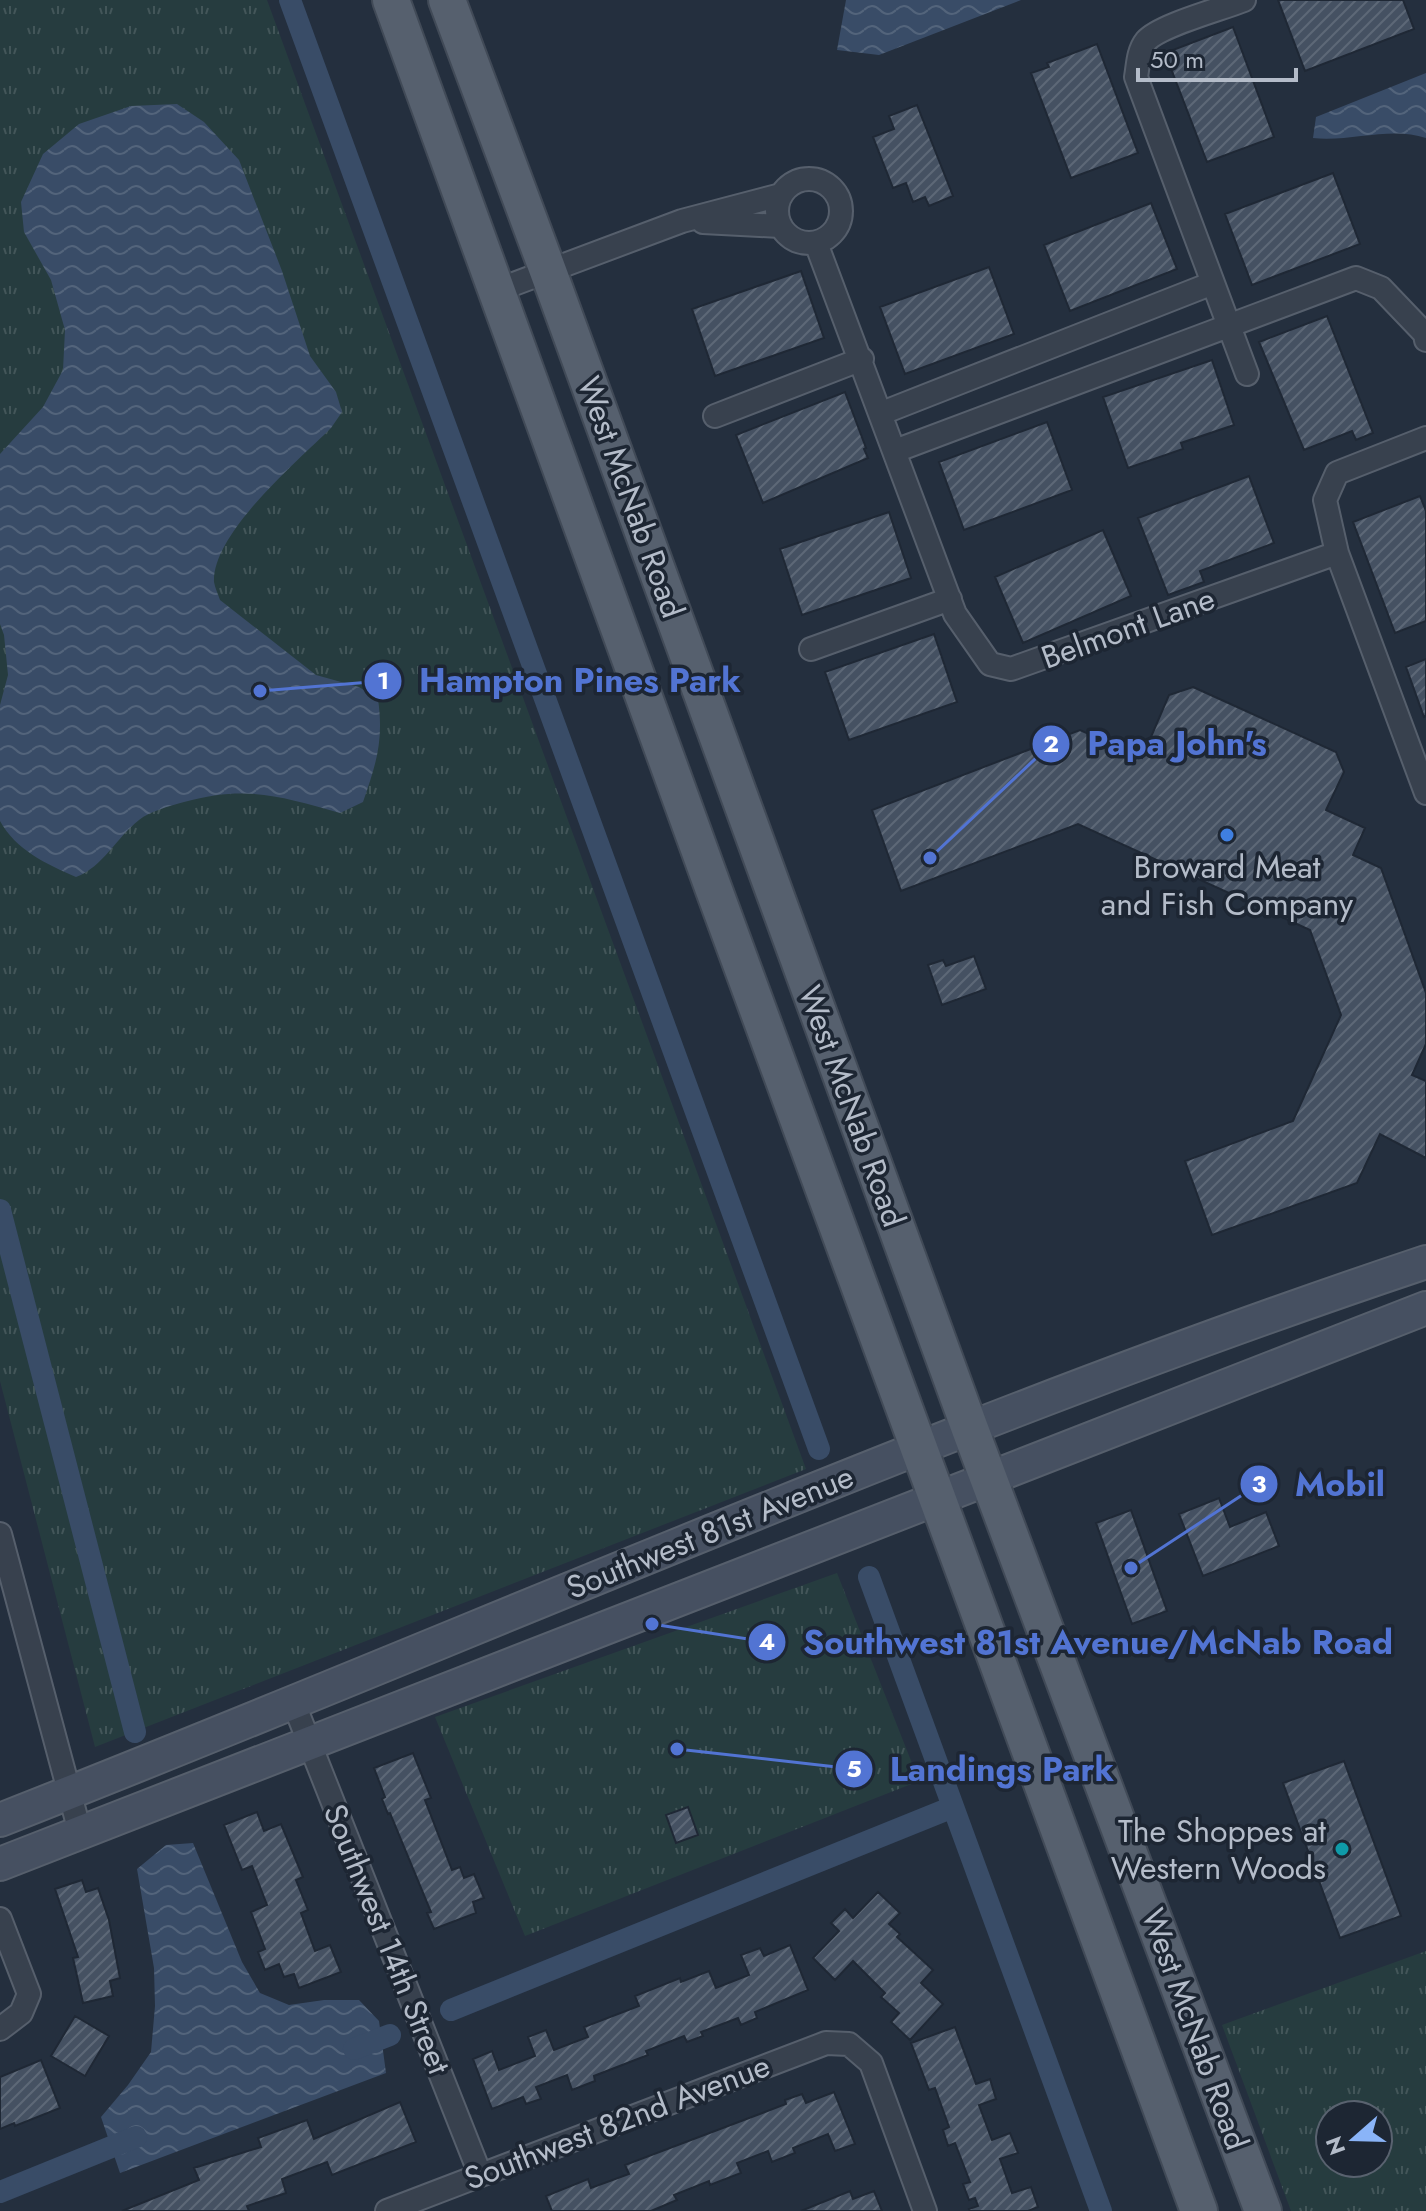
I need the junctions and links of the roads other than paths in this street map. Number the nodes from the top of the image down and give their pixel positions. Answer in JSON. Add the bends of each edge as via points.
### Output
{"nodes":[{"id":1,"x":391,"y":0,"type":"edge"},
{"id":2,"x":447,"y":0,"type":"edge"},
{"id":3,"x":1244,"y":0,"type":"edge"},
{"id":4,"x":781,"y":195,"type":"junction"},
{"id":5,"x":682,"y":221,"type":"junction"},
{"id":6,"x":780,"y":226,"type":"junction"},
{"id":7,"x":816,"y":243,"type":"junction"},
{"id":8,"x":548,"y":271,"type":"junction"},
{"id":9,"x":1213,"y":283,"type":"junction"},
{"id":10,"x":495,"y":291,"type":"junction"},
{"id":11,"x":1228,"y":324,"type":"junction"},
{"id":12,"x":1426,"y":340,"type":"edge"},
{"id":13,"x":862,"y":359,"type":"junction"},
{"id":14,"x":1247,"y":374,"type":"dead end"},
{"id":15,"x":882,"y":413,"type":"junction"},
{"id":16,"x":715,"y":416,"type":"dead end"},
{"id":17,"x":1426,"y":438,"type":"edge"},
{"id":18,"x":895,"y":451,"type":"junction"},
{"id":19,"x":1337,"y":553,"type":"junction"},
{"id":20,"x":950,"y":599,"type":"junction"},
{"id":21,"x":811,"y":649,"type":"dead end"},
{"id":22,"x":1426,"y":793,"type":"edge"},
{"id":23,"x":766,"y":870,"type":"junction"},
{"id":24,"x":714,"y":890,"type":"junction"},
{"id":25,"x":1426,"y":1262,"type":"edge"},
{"id":26,"x":1426,"y":1308,"type":"edge"},
{"id":27,"x":970,"y":1429,"type":"junction"},
{"id":28,"x":918,"y":1449,"type":"junction"},
{"id":29,"x":988,"y":1478,"type":"junction"},
{"id":30,"x":936,"y":1498,"type":"junction"},
{"id":31,"x":0,"y":1534,"type":"edge"},
{"id":32,"x":294,"y":1704,"type":"junction"},
{"id":33,"x":309,"y":1743,"type":"junction"},
{"id":34,"x":68,"y":1793,"type":"junction"},
{"id":35,"x":0,"y":1820,"type":"edge"},
{"id":36,"x":80,"y":1832,"type":"junction"},
{"id":37,"x":0,"y":1864,"type":"edge"},
{"id":38,"x":0,"y":1919,"type":"edge"},
{"id":39,"x":0,"y":2029,"type":"edge"},
{"id":40,"x":480,"y":2174,"type":"junction"},
{"id":41,"x":387,"y":2211,"type":"edge"},
{"id":42,"x":925,"y":2211,"type":"edge"},
{"id":43,"x":1199,"y":2211,"type":"edge"},
{"id":44,"x":1263,"y":2211,"type":"edge"}],
"edges":[{"from":1,"to":10,"type":"main road","name":"West McNab Road"},
{"from":2,"to":8,"type":"main road","name":"West McNab Road"},
{"from":3,"to":9,"type":"street","via":[[1154,36],[1139,55],[1136,77]]},
{"from":4,"to":5,"type":"street"},
{"from":4,"to":6,"type":"street"},
{"from":4,"to":7,"type":"street","via":[[807,178],[835,191],[840,222],[835,232]]},
{"from":5,"to":6,"type":"street"},
{"from":5,"to":8,"type":"street"},
{"from":6,"to":7,"type":"street","via":[[795,240]]},
{"from":7,"to":13,"type":"street","name":"Belmont Lane"},
{"from":8,"to":10,"type":"street"},
{"from":8,"to":23,"type":"main road","name":"West McNab Road"},
{"from":9,"to":11,"type":"street"},
{"from":9,"to":15,"type":"street"},
{"from":10,"to":24,"type":"main road","name":"West McNab Road"},
{"from":11,"to":12,"type":"street","via":[[1356,278],[1381,288]]},
{"from":11,"to":14,"type":"street"},
{"from":11,"to":18,"type":"street"},
{"from":13,"to":15,"type":"street","name":"Belmont Lane"},
{"from":13,"to":16,"type":"street"},
{"from":15,"to":18,"type":"street","name":"Belmont Lane"},
{"from":17,"to":19,"type":"street","via":[[1337,473],[1325,500]]},
{"from":18,"to":20,"type":"street","name":"Belmont Lane"},
{"from":19,"to":20,"type":"street","name":"Belmont Lane","via":[[1011,669],[990,664]]},
{"from":19,"to":22,"type":"street"},
{"from":20,"to":21,"type":"street"},
{"from":23,"to":24,"type":"main road"},
{"from":23,"to":27,"type":"main road","name":"West McNab Road"},
{"from":24,"to":28,"type":"main road","name":"West McNab Road"},
{"from":25,"to":27,"type":"street","name":"Southwest 81st Avenue","via":[[1265,1316]]},
{"from":26,"to":29,"type":"street","name":"Southwest 81st Avenue"},
{"from":27,"to":28,"type":"street","name":"Southwest 81st Avenue"},
{"from":27,"to":29,"type":"main road","name":"West McNab Road"},
{"from":28,"to":30,"type":"main road","name":"West McNab Road"},
{"from":28,"to":32,"type":"street","name":"Southwest 81st Avenue"},
{"from":29,"to":30,"type":"street","name":"Southwest 81st Avenue"},
{"from":29,"to":44,"type":"main road","name":"West McNab Road"},
{"from":30,"to":33,"type":"street","name":"Southwest 81st Avenue"},
{"from":30,"to":43,"type":"main road","name":"West McNab Road"},
{"from":31,"to":34,"type":"street"},
{"from":32,"to":33,"type":"street","name":"Southwest 14th Street"},
{"from":32,"to":34,"type":"street","name":"Southwest 81st Avenue"},
{"from":33,"to":36,"type":"street","name":"Southwest 81st Avenue"},
{"from":33,"to":40,"type":"street","name":"Southwest 14th Street"},
{"from":34,"to":35,"type":"street","name":"Southwest 81st Avenue"},
{"from":34,"to":36,"type":"street"},
{"from":36,"to":37,"type":"street","name":"Southwest 81st Avenue"},
{"from":38,"to":39,"type":"street","via":[[29,1994],[21,2013]]},
{"from":40,"to":41,"type":"street","name":"Southwest 82nd Avenue"},
{"from":40,"to":42,"type":"street","name":"Southwest 82nd Avenue","via":[[826,2043],[849,2044],[871,2063]]}]}
